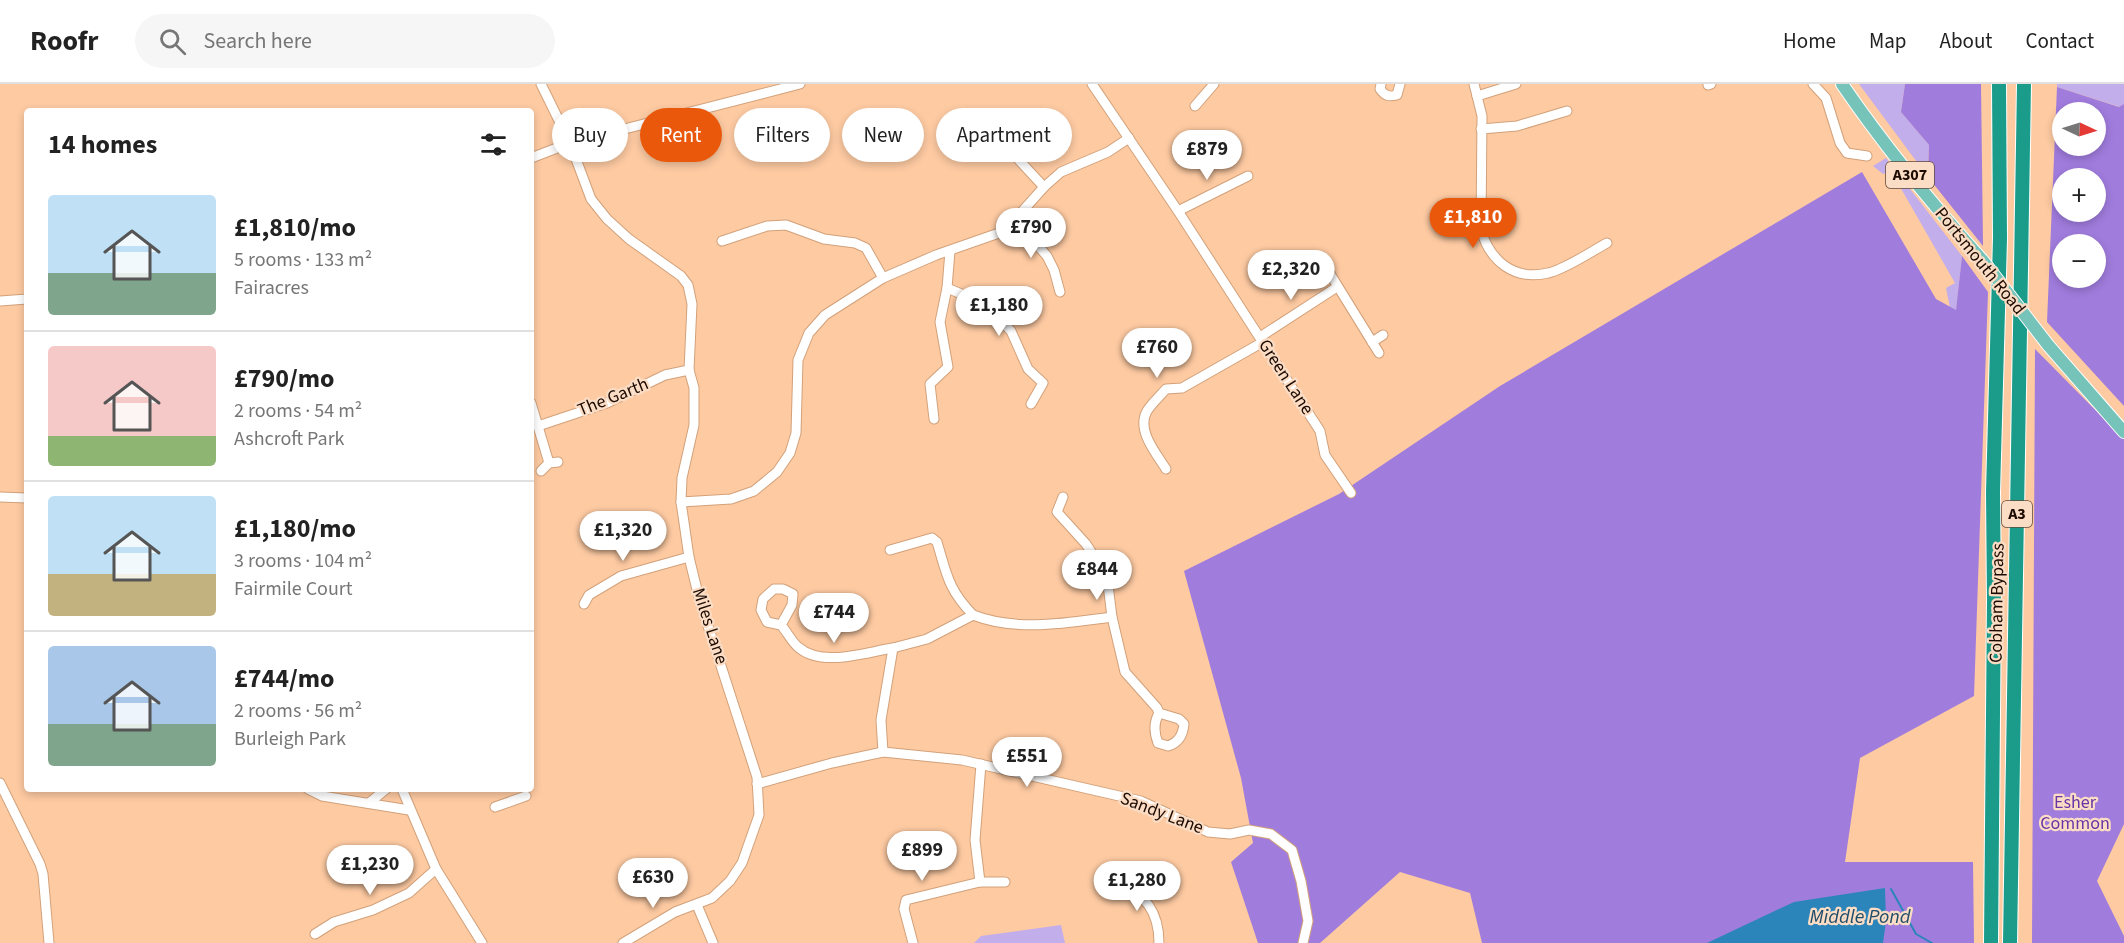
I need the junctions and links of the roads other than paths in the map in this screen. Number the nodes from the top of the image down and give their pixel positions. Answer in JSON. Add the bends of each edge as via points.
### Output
{"nodes":[{"id":1,"x":541,"y":84,"type":"edge"},
{"id":2,"x":800,"y":84,"type":"edge"},
{"id":3,"x":1092,"y":84,"type":"edge"},
{"id":4,"x":1214,"y":84,"type":"edge"},
{"id":5,"x":1381,"y":84,"type":"edge"},
{"id":6,"x":1400,"y":84,"type":"edge"},
{"id":7,"x":1474,"y":84,"type":"edge"},
{"id":8,"x":1516,"y":84,"type":"edge"},
{"id":9,"x":1813,"y":84,"type":"edge"},
{"id":10,"x":1842,"y":84,"type":"edge"},
{"id":11,"x":1999,"y":84,"type":"edge"},
{"id":12,"x":2024,"y":84,"type":"edge"},
{"id":13,"x":1477,"y":96,"type":"junction"},
{"id":14,"x":1195,"y":106,"type":"dead end"},
{"id":15,"x":553,"y":108,"type":"edge"},
{"id":16,"x":1567,"y":111,"type":"dead end"},
{"id":17,"x":628,"y":128,"type":"edge"},
{"id":18,"x":1481,"y":129,"type":"junction"},
{"id":19,"x":1130,"y":138,"type":"junction"},
{"id":20,"x":552,"y":149,"type":"edge"},
{"id":21,"x":534,"y":156,"type":"edge"},
{"id":22,"x":1867,"y":156,"type":"dead end"},
{"id":23,"x":577,"y":162,"type":"edge"},
{"id":24,"x":1020,"y":162,"type":"edge"},
{"id":25,"x":1248,"y":176,"type":"dead end"},
{"id":26,"x":1044,"y":187,"type":"junction"},
{"id":27,"x":1178,"y":211,"type":"junction"},
{"id":28,"x":1014,"y":219,"type":"junction"},
{"id":29,"x":722,"y":241,"type":"dead end"},
{"id":30,"x":1607,"y":243,"type":"dead end"},
{"id":31,"x":950,"y":250,"type":"junction"},
{"id":32,"x":1324,"y":264,"type":"dead end"},
{"id":33,"x":883,"y":278,"type":"junction"},
{"id":34,"x":1337,"y":287,"type":"junction"},
{"id":35,"x":947,"y":288,"type":"junction"},
{"id":36,"x":1060,"y":292,"type":"dead end"},
{"id":37,"x":24,"y":299,"type":"edge"},
{"id":38,"x":0,"y":301,"type":"edge"},
{"id":39,"x":1383,"y":335,"type":"dead end"},
{"id":40,"x":1262,"y":340,"type":"junction"},
{"id":41,"x":1372,"y":342,"type":"junction"},
{"id":42,"x":1380,"y":353,"type":"dead end"},
{"id":43,"x":688,"y":370,"type":"junction"},
{"id":44,"x":1031,"y":404,"type":"dead end"},
{"id":45,"x":534,"y":413,"type":"edge"},
{"id":46,"x":934,"y":419,"type":"dead end"},
{"id":47,"x":538,"y":426,"type":"junction"},
{"id":48,"x":2124,"y":432,"type":"edge"},
{"id":49,"x":1166,"y":469,"type":"dead end"},
{"id":50,"x":541,"y":471,"type":"dead end"},
{"id":51,"x":1351,"y":493,"type":"dead end"},
{"id":52,"x":0,"y":497,"type":"edge"},
{"id":53,"x":1063,"y":497,"type":"dead end"},
{"id":54,"x":24,"y":498,"type":"edge"},
{"id":55,"x":681,"y":502,"type":"junction"},
{"id":56,"x":890,"y":550,"type":"dead end"},
{"id":57,"x":689,"y":557,"type":"junction"},
{"id":58,"x":584,"y":604,"type":"dead end"},
{"id":59,"x":973,"y":615,"type":"junction"},
{"id":60,"x":1112,"y":617,"type":"junction"},
{"id":61,"x":782,"y":625,"type":"dead end"},
{"id":62,"x":893,"y":648,"type":"junction"},
{"id":63,"x":1159,"y":713,"type":"dead end"},
{"id":64,"x":882,"y":752,"type":"junction"},
{"id":65,"x":981,"y":764,"type":"junction"},
{"id":66,"x":0,"y":783,"type":"edge"},
{"id":67,"x":758,"y":784,"type":"junction"},
{"id":68,"x":314,"y":792,"type":"edge"},
{"id":69,"x":382,"y":792,"type":"edge"},
{"id":70,"x":403,"y":792,"type":"edge"},
{"id":71,"x":526,"y":796,"type":"dead end"},
{"id":72,"x":369,"y":803,"type":"junction"},
{"id":73,"x":495,"y":807,"type":"dead end"},
{"id":74,"x":409,"y":810,"type":"junction"},
{"id":75,"x":436,"y":869,"type":"junction"},
{"id":76,"x":1118,"y":881,"type":"dead end"},
{"id":77,"x":980,"y":882,"type":"junction"},
{"id":78,"x":1005,"y":882,"type":"dead end"},
{"id":79,"x":697,"y":905,"type":"junction"},
{"id":80,"x":315,"y":934,"type":"dead end"},
{"id":81,"x":49,"y":943,"type":"edge"},
{"id":82,"x":482,"y":943,"type":"edge"},
{"id":83,"x":623,"y":943,"type":"edge"},
{"id":84,"x":713,"y":943,"type":"edge"},
{"id":85,"x":913,"y":943,"type":"edge"},
{"id":86,"x":1159,"y":943,"type":"edge"},
{"id":87,"x":1303,"y":943,"type":"edge"},
{"id":88,"x":1990,"y":943,"type":"edge"},
{"id":89,"x":2010,"y":943,"type":"edge"}],
"edges":[{"from":1,"to":15,"type":"street"},
{"from":2,"to":17,"type":"street"},
{"from":3,"to":19,"type":"street","name":"Green Lane"},
{"from":4,"to":14,"type":"street"},
{"from":5,"to":6,"type":"street","via":[[1384,95],[1390,97],[1397,95]]},
{"from":7,"to":13,"type":"street"},
{"from":8,"to":13,"type":"street"},
{"from":9,"to":22,"type":"street","via":[[1826,98],[1847,153]]},
{"from":10,"to":48,"type":"main road","name":"Portsmouth Road","number":"A307","bridge":true,"via":[[1920,188]]},
{"from":11,"to":88,"type":"highway","name":"Cobham Bypass","number":"A3"},
{"from":12,"to":89,"type":"highway","name":"Cobham Bypass","number":"A3"},
{"from":13,"to":18,"type":"street"},
{"from":16,"to":18,"type":"street","via":[[1517,126]]},
{"from":18,"to":30,"type":"street","via":[[1482,230],[1485,244],[1496,260],[1532,275],[1550,273]]},
{"from":19,"to":26,"type":"street","via":[[1061,172]]},
{"from":19,"to":27,"type":"street","name":"Green Lane"},
{"from":20,"to":21,"type":"street"},
{"from":23,"to":43,"type":"street","name":"Miles Lane","via":[[591,198],[607,219],[688,285],[692,304]]},
{"from":24,"to":26,"type":"street"},
{"from":25,"to":27,"type":"street"},
{"from":26,"to":28,"type":"street"},
{"from":27,"to":40,"type":"street","name":"Green Lane"},
{"from":28,"to":31,"type":"street","via":[[999,233]]},
{"from":28,"to":36,"type":"street","via":[[1047,256]]},
{"from":29,"to":33,"type":"street","via":[[767,226],[786,225],[866,248]]},
{"from":31,"to":33,"type":"street"},
{"from":31,"to":35,"type":"street"},
{"from":32,"to":34,"type":"street"},
{"from":33,"to":55,"type":"street","via":[[825,315],[809,333],[798,360],[796,433],[790,453],[777,472],[754,491],[731,499]]},
{"from":34,"to":40,"type":"street"},
{"from":34,"to":41,"type":"street"},
{"from":35,"to":44,"type":"street","via":[[983,303],[1011,331],[1028,369],[1043,383]]},
{"from":35,"to":46,"type":"street","via":[[940,322],[948,366],[930,384]]},
{"from":37,"to":38,"type":"street"},
{"from":39,"to":41,"type":"street"},
{"from":40,"to":49,"type":"street","via":[[1182,388],[1166,389],[1148,411],[1144,421],[1146,436]]},
{"from":40,"to":51,"type":"street","name":"Green Lane","via":[[1320,431],[1325,454]]},
{"from":41,"to":42,"type":"street"},
{"from":43,"to":47,"type":"street","name":"The Garth","via":[[665,375],[607,403]]},
{"from":43,"to":55,"type":"street","name":"Miles Lane","via":[[694,387],[694,425],[682,478]]},
{"from":45,"to":47,"type":"street"},
{"from":47,"to":50,"type":"street","via":[[553,462]]},
{"from":52,"to":54,"type":"street"},
{"from":53,"to":60,"type":"street","via":[[1057,512],[1099,564],[1108,585]]},
{"from":55,"to":57,"type":"street","name":"Miles Lane"},
{"from":56,"to":59,"type":"street","via":[[932,538],[937,542],[949,585]]},
{"from":57,"to":58,"type":"street","via":[[621,576],[590,595]]},
{"from":57,"to":67,"type":"street","name":"Miles Lane"},
{"from":59,"to":60,"type":"street","via":[[991,622],[1021,625]]},
{"from":59,"to":62,"type":"street","via":[[927,639]]},
{"from":60,"to":63,"type":"street","via":[[1125,672]]},
{"from":61,"to":62,"type":"street","via":[[798,647],[814,657]]},
{"from":62,"to":64,"type":"street","via":[[881,720]]},
{"from":64,"to":65,"type":"street","name":"Sandy Lane"},
{"from":64,"to":67,"type":"street","name":"Sandy Lane"},
{"from":65,"to":77,"type":"street","via":[[975,840]]},
{"from":65,"to":87,"type":"street","name":"Sandy Lane","via":[[1141,801],[1208,832],[1230,834],[1249,830],[1271,834],[1292,849],[1308,921]]},
{"from":66,"to":81,"type":"street","via":[[40,864]]},
{"from":67,"to":79,"type":"street","name":"Miles Lane","via":[[759,815],[742,863],[724,889]]},
{"from":68,"to":72,"type":"street"},
{"from":69,"to":72,"type":"street"},
{"from":70,"to":74,"type":"street"},
{"from":71,"to":73,"type":"street","via":[[509,798]]},
{"from":72,"to":74,"type":"street"},
{"from":74,"to":75,"type":"street"},
{"from":75,"to":80,"type":"street","via":[[409,893],[334,922]]},
{"from":75,"to":82,"type":"street"},
{"from":76,"to":86,"type":"street","via":[[1137,891],[1150,906]]},
{"from":77,"to":78,"type":"street"},
{"from":77,"to":85,"type":"street","via":[[906,900],[904,909]]},
{"from":79,"to":83,"type":"street","name":"Miles Lane","via":[[675,912]]},
{"from":79,"to":84,"type":"street"}]}
